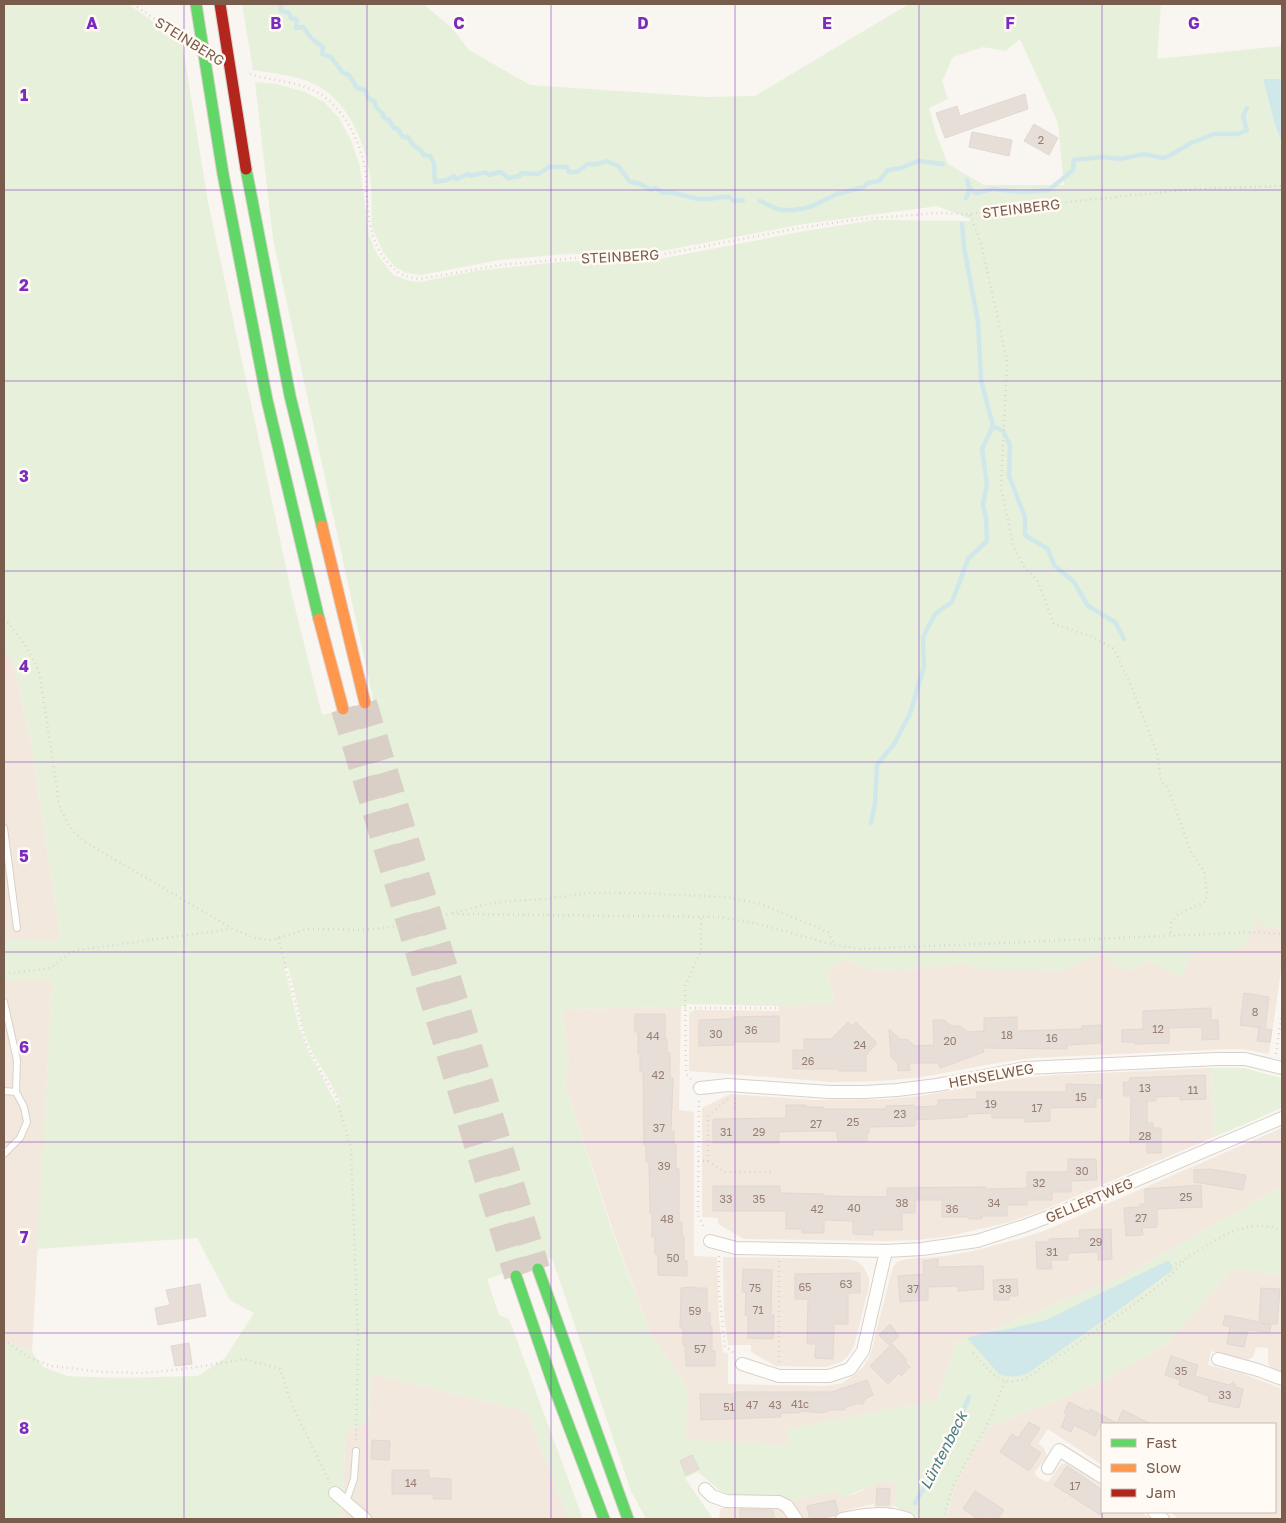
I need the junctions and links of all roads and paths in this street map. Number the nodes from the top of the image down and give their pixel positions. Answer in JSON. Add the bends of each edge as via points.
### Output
{"nodes":[{"id":1,"x":133,"y":4,"type":"edge"},
{"id":2,"x":196,"y":4,"type":"edge"},
{"id":3,"x":220,"y":4,"type":"edge"},
{"id":4,"x":183,"y":38,"type":"dead end"},
{"id":5,"x":243,"y":71,"type":"dead end"},
{"id":6,"x":1282,"y":186,"type":"edge"},
{"id":7,"x":970,"y":214,"type":"junction"},
{"id":8,"x":4,"y":618,"type":"edge"},
{"id":9,"x":364,"y":703,"type":"tunnel mouth"},
{"id":10,"x":342,"y":709,"type":"tunnel mouth"},
{"id":11,"x":4,"y":828,"type":"edge"},
{"id":12,"x":450,"y":914,"type":"junction"},
{"id":13,"x":701,"y":916,"type":"junction"},
{"id":14,"x":17,"y":928,"type":"dead end"},
{"id":15,"x":232,"y":929,"type":"junction"},
{"id":16,"x":1282,"y":934,"type":"edge"},
{"id":17,"x":1170,"y":936,"type":"junction"},
{"id":18,"x":278,"y":938,"type":"junction"},
{"id":19,"x":834,"y":946,"type":"junction"},
{"id":20,"x":4,"y":974,"type":"edge"},
{"id":21,"x":4,"y":1002,"type":"edge"},
{"id":22,"x":685,"y":1008,"type":"junction"},
{"id":23,"x":776,"y":1008,"type":"dead end"},
{"id":24,"x":1282,"y":1012,"type":"edge"},
{"id":25,"x":1278,"y":1067,"type":"edge"},
{"id":26,"x":686,"y":1074,"type":"dead end"},
{"id":27,"x":700,"y":1088,"type":"dead end"},
{"id":28,"x":4,"y":1091,"type":"edge"},
{"id":29,"x":16,"y":1092,"type":"junction"},
{"id":30,"x":735,"y":1112,"type":"dead end"},
{"id":31,"x":698,"y":1114,"type":"dead end"},
{"id":32,"x":1282,"y":1118,"type":"edge"},
{"id":33,"x":4,"y":1154,"type":"edge"},
{"id":34,"x":698,"y":1161,"type":"junction"},
{"id":35,"x":708,"y":1161,"type":"junction"},
{"id":36,"x":772,"y":1172,"type":"dead end"},
{"id":37,"x":698,"y":1215,"type":"dead end"},
{"id":38,"x":1282,"y":1230,"type":"edge"},
{"id":39,"x":714,"y":1242,"type":"joint"},
{"id":40,"x":779,"y":1249,"type":"junction"},
{"id":41,"x":886,"y":1251,"type":"junction"},
{"id":42,"x":1189,"y":1256,"type":"junction"},
{"id":43,"x":1171,"y":1266,"type":"dead end"},
{"id":44,"x":538,"y":1269,"type":"tunnel mouth"},
{"id":45,"x":516,"y":1276,"type":"tunnel mouth"},
{"id":46,"x":4,"y":1340,"type":"edge"},
{"id":47,"x":973,"y":1353,"type":"dead end"},
{"id":48,"x":1218,"y":1359,"type":"dead end"},
{"id":49,"x":742,"y":1364,"type":"joint"},
{"id":50,"x":779,"y":1376,"type":"junction"},
{"id":51,"x":1282,"y":1379,"type":"edge"},
{"id":52,"x":1005,"y":1382,"type":"junction"},
{"id":53,"x":356,"y":1451,"type":"joint"},
{"id":54,"x":1048,"y":1468,"type":"dead end"},
{"id":55,"x":1101,"y":1477,"type":"edge"},
{"id":56,"x":704,"y":1488,"type":"dead end"},
{"id":57,"x":336,"y":1493,"type":"joint"},
{"id":58,"x":346,"y":1502,"type":"junction"},
{"id":59,"x":627,"y":1518,"type":"edge"},
{"id":60,"x":859,"y":1518,"type":"edge"},
{"id":61,"x":365,"y":1519,"type":"edge"},
{"id":62,"x":604,"y":1519,"type":"edge"},
{"id":63,"x":796,"y":1519,"type":"edge"},
{"id":64,"x":842,"y":1519,"type":"edge"},
{"id":65,"x":908,"y":1519,"type":"edge"},
{"id":66,"x":943,"y":1519,"type":"edge"}],
"edges":[{"from":1,"to":4,"type":"path","name":"STEINBERG"},
{"from":2,"to":10,"type":"highway","bridge":true,"via":[[223,174],[267,400]]},
{"from":3,"to":9,"type":"highway","bridge":true,"via":[[246,169],[290,396]]},
{"from":5,"to":7,"type":"path","name":"STEINBERG","via":[[308,87],[326,98],[343,116],[356,138],[365,165],[369,227],[375,244],[392,267],[411,278],[500,264],[649,257],[860,219]]},
{"from":6,"to":7,"type":"path","name":"STEINBERG","via":[[1168,191]]},
{"from":7,"to":17,"type":"path","via":[[981,243],[1007,360],[1001,488],[1014,548],[1036,580],[1054,624],[1093,637],[1114,649],[1157,753],[1161,781],[1168,788],[1191,852],[1204,872],[1205,902],[1178,914],[1171,923]]},
{"from":8,"to":15,"type":"path","via":[[34,657],[40,676],[59,803],[69,826],[85,842]]},
{"from":11,"to":14,"type":"lane"},
{"from":12,"to":13,"type":"path"},
{"from":12,"to":18,"type":"path","via":[[401,926],[365,930],[308,929]]},
{"from":12,"to":19,"type":"path","via":[[488,904],[590,893],[726,897],[761,904],[828,932]]},
{"from":13,"to":19,"type":"path","via":[[759,924]]},
{"from":13,"to":22,"type":"path","via":[[701,951],[685,986]]},
{"from":15,"to":18,"type":"path","via":[[263,940]]},
{"from":15,"to":20,"type":"path","via":[[78,950],[51,968]]},
{"from":16,"to":17,"type":"path"},
{"from":17,"to":19,"type":"path","via":[[860,949]]},
{"from":18,"to":53,"type":"path","via":[[306,1043],[335,1094],[351,1148],[358,1339]]},
{"from":21,"to":29,"type":"lane","via":[[17,1060]]},
{"from":22,"to":23,"type":"path"},
{"from":22,"to":26,"type":"path"},
{"from":24,"to":25,"type":"path"},
{"from":25,"to":27,"type":"street","name":"HENSELWEG","via":[[1245,1059],[1217,1059],[1026,1068],[929,1086],[864,1092],[728,1084]]},
{"from":28,"to":29,"type":"lane"},
{"from":29,"to":33,"type":"lane","via":[[27,1122],[20,1138]]},
{"from":30,"to":35,"type":"path","via":[[735,1098],[729,1098],[708,1116]]},
{"from":31,"to":34,"type":"path"},
{"from":32,"to":41,"type":"street","name":"GELLERTWEG","via":[[1024,1226],[977,1241]]},
{"from":34,"to":35,"type":"path"},
{"from":34,"to":37,"type":"path"},
{"from":35,"to":36,"type":"path","via":[[724,1172]]},
{"from":38,"to":42,"type":"path","via":[[1241,1227]]},
{"from":39,"to":40,"type":"street","name":"GELLERTWEG","via":[[736,1248]]},
{"from":39,"to":49,"type":"path","via":[[725,1347]]},
{"from":40,"to":41,"type":"street","name":"GELLERTWEG"},
{"from":40,"to":50,"type":"path"},
{"from":41,"to":50,"type":"street","via":[[863,1351],[850,1369],[829,1376]]},
{"from":42,"to":43,"type":"path"},
{"from":42,"to":52,"type":"path","via":[[1165,1280],[1082,1340],[1025,1378]]},
{"from":44,"to":59,"type":"highway"},
{"from":45,"to":62,"type":"highway"},
{"from":46,"to":57,"type":"path","via":[[30,1358],[52,1366],[145,1372],[245,1359],[280,1369],[292,1405]]},
{"from":47,"to":52,"type":"path"},
{"from":48,"to":51,"type":"street"},
{"from":49,"to":50,"type":"street"},
{"from":52,"to":66,"type":"path","via":[[989,1421],[953,1486]]},
{"from":53,"to":58,"type":"lane","via":[[354,1479]]},
{"from":54,"to":55,"type":"street","via":[[1059,1450]]},
{"from":56,"to":63,"type":"street","via":[[712,1496],[726,1501],[779,1502],[787,1506]]},
{"from":57,"to":58,"type":"street"},
{"from":58,"to":61,"type":"street"},
{"from":60,"to":64,"type":"street"},
{"from":60,"to":65,"type":"street","via":[[889,1514]]}]}
